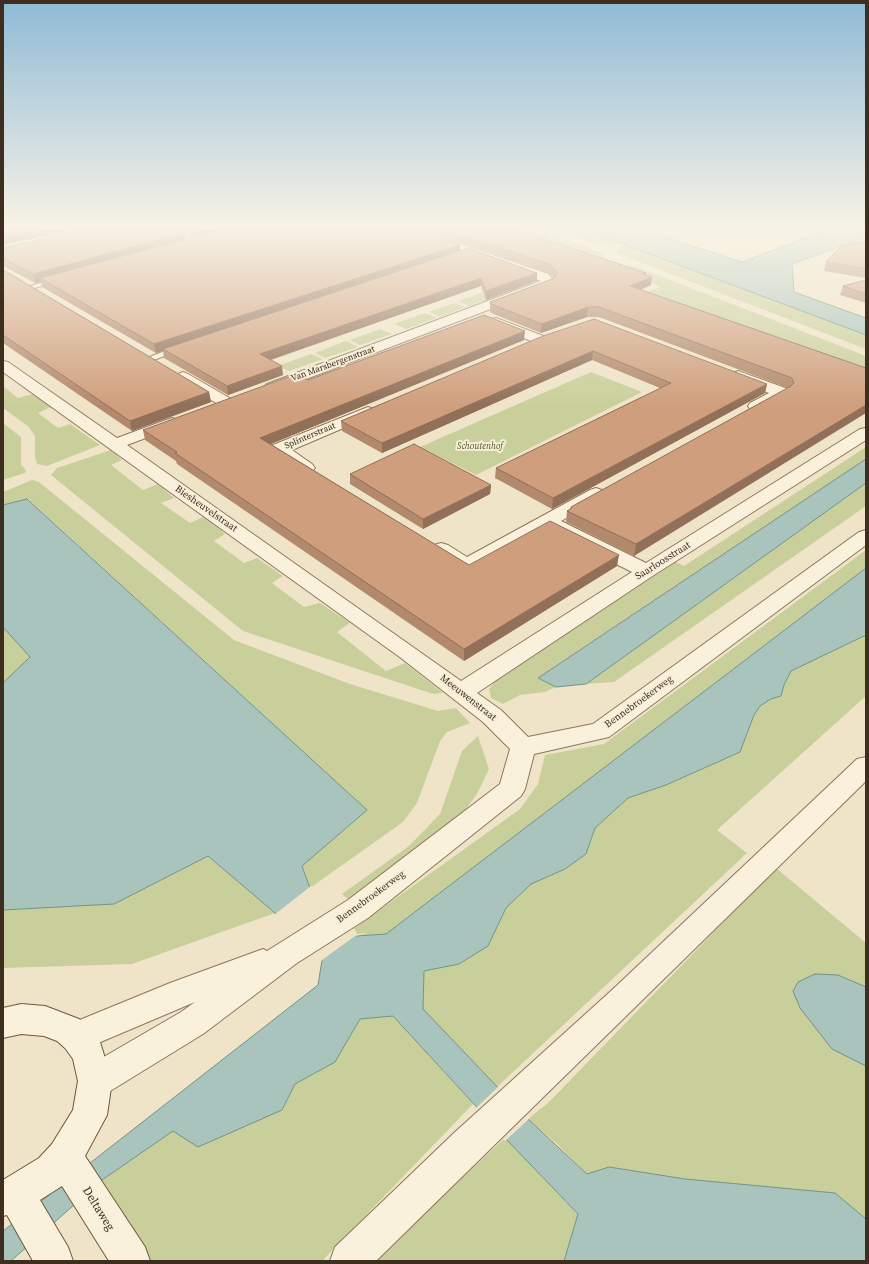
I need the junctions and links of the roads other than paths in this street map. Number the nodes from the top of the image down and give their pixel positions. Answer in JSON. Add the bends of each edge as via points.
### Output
{"nodes":[{"id":1,"x":32,"y":288,"type":"edge"},
{"id":2,"x":533,"y":288,"type":"edge"},
{"id":3,"x":44,"y":295,"type":"edge"},
{"id":4,"x":471,"y":312,"type":"junction"},
{"id":5,"x":188,"y":346,"type":"edge"},
{"id":6,"x":517,"y":350,"type":"edge"},
{"id":7,"x":138,"y":351,"type":"edge"},
{"id":8,"x":151,"y":358,"type":"junction"},
{"id":9,"x":3,"y":365,"type":"edge"},
{"id":10,"x":723,"y":370,"type":"edge"},
{"id":11,"x":256,"y":392,"type":"edge"},
{"id":12,"x":241,"y":398,"type":"edge"},
{"id":13,"x":227,"y":403,"type":"junction"},
{"id":14,"x":380,"y":407,"type":"edge"},
{"id":15,"x":212,"y":409,"type":"edge"},
{"id":16,"x":740,"y":415,"type":"edge"},
{"id":17,"x":182,"y":420,"type":"edge"},
{"id":18,"x":866,"y":433,"type":"edge"},
{"id":19,"x":115,"y":444,"type":"junction"},
{"id":20,"x":322,"y":476,"type":"edge"},
{"id":21,"x":609,"y":487,"type":"edge"},
{"id":22,"x":547,"y":521,"type":"junction"},
{"id":23,"x":866,"y":536,"type":"edge"},
{"id":24,"x":427,"y":540,"type":"edge"},
{"id":25,"x":647,"y":571,"type":"junction"},
{"id":26,"x":409,"y":653,"type":"joint"},
{"id":27,"x":461,"y":692,"type":"junction"},
{"id":28,"x":523,"y":748,"type":"junction"},
{"id":29,"x":866,"y":766,"type":"edge"},
{"id":30,"x":286,"y":954,"type":"junction"},
{"id":31,"x":3,"y":1023,"type":"edge"},
{"id":32,"x":77,"y":1037,"type":"junction"},
{"id":33,"x":95,"y":1081,"type":"junction"},
{"id":34,"x":70,"y":1164,"type":"junction"},
{"id":35,"x":15,"y":1201,"type":"edge"},
{"id":36,"x":49,"y":1252,"type":"edge"},
{"id":37,"x":131,"y":1261,"type":"edge"},
{"id":38,"x":349,"y":1261,"type":"edge"}],
"edges":[{"from":1,"to":3,"type":"street"},
{"from":2,"to":4,"type":"street","name":"Van Marsbergenstraat"},
{"from":4,"to":6,"type":"street","via":[[547,337]]},
{"from":4,"to":11,"type":"street","name":"Van Marsbergenstraat"},
{"from":5,"to":8,"type":"lane"},
{"from":7,"to":8,"type":"street"},
{"from":8,"to":13,"type":"street"},
{"from":9,"to":19,"type":"street","name":"Biesheuvelstraat"},
{"from":10,"to":16,"type":"street","via":[[782,392]]},
{"from":12,"to":13,"type":"street"},
{"from":13,"to":15,"type":"street"},
{"from":14,"to":20,"type":"street","name":"Splinterstraat","via":[[279,449]]},
{"from":17,"to":19,"type":"street"},
{"from":18,"to":25,"type":"street","name":"Saarloosstraat"},
{"from":19,"to":26,"type":"street","name":"Biesheuvelstraat"},
{"from":21,"to":22,"type":"street"},
{"from":22,"to":24,"type":"street","via":[[467,565]]},
{"from":22,"to":25,"type":"street"},
{"from":23,"to":28,"type":"street","name":"Bennebroekerweg","via":[[600,731]]},
{"from":25,"to":27,"type":"street","name":"Saarloosstraat"},
{"from":26,"to":27,"type":"street","name":"Meeuwenstraat"},
{"from":27,"to":28,"type":"street","name":"Meeuwenstraat","via":[[492,716]]},
{"from":28,"to":30,"type":"street","name":"Bennebroekerweg","via":[[512,789],[358,909]]},
{"from":29,"to":38,"type":"street"},
{"from":30,"to":32,"type":"street","name":"Bennebroekerweg","via":[[181,993]]},
{"from":30,"to":33,"type":"street","name":"Bennebroekerweg","via":[[192,1023]]},
{"from":31,"to":32,"type":"street","via":[[21,1019],[45,1021],[68,1030]]},
{"from":32,"to":33,"type":"street","via":[[88,1053]]},
{"from":33,"to":34,"type":"street","via":[[90,1115]]},
{"from":34,"to":35,"type":"street","via":[[52,1170]]},
{"from":34,"to":37,"type":"street","name":"Deltaweg"},
{"from":35,"to":36,"type":"street"}]}
